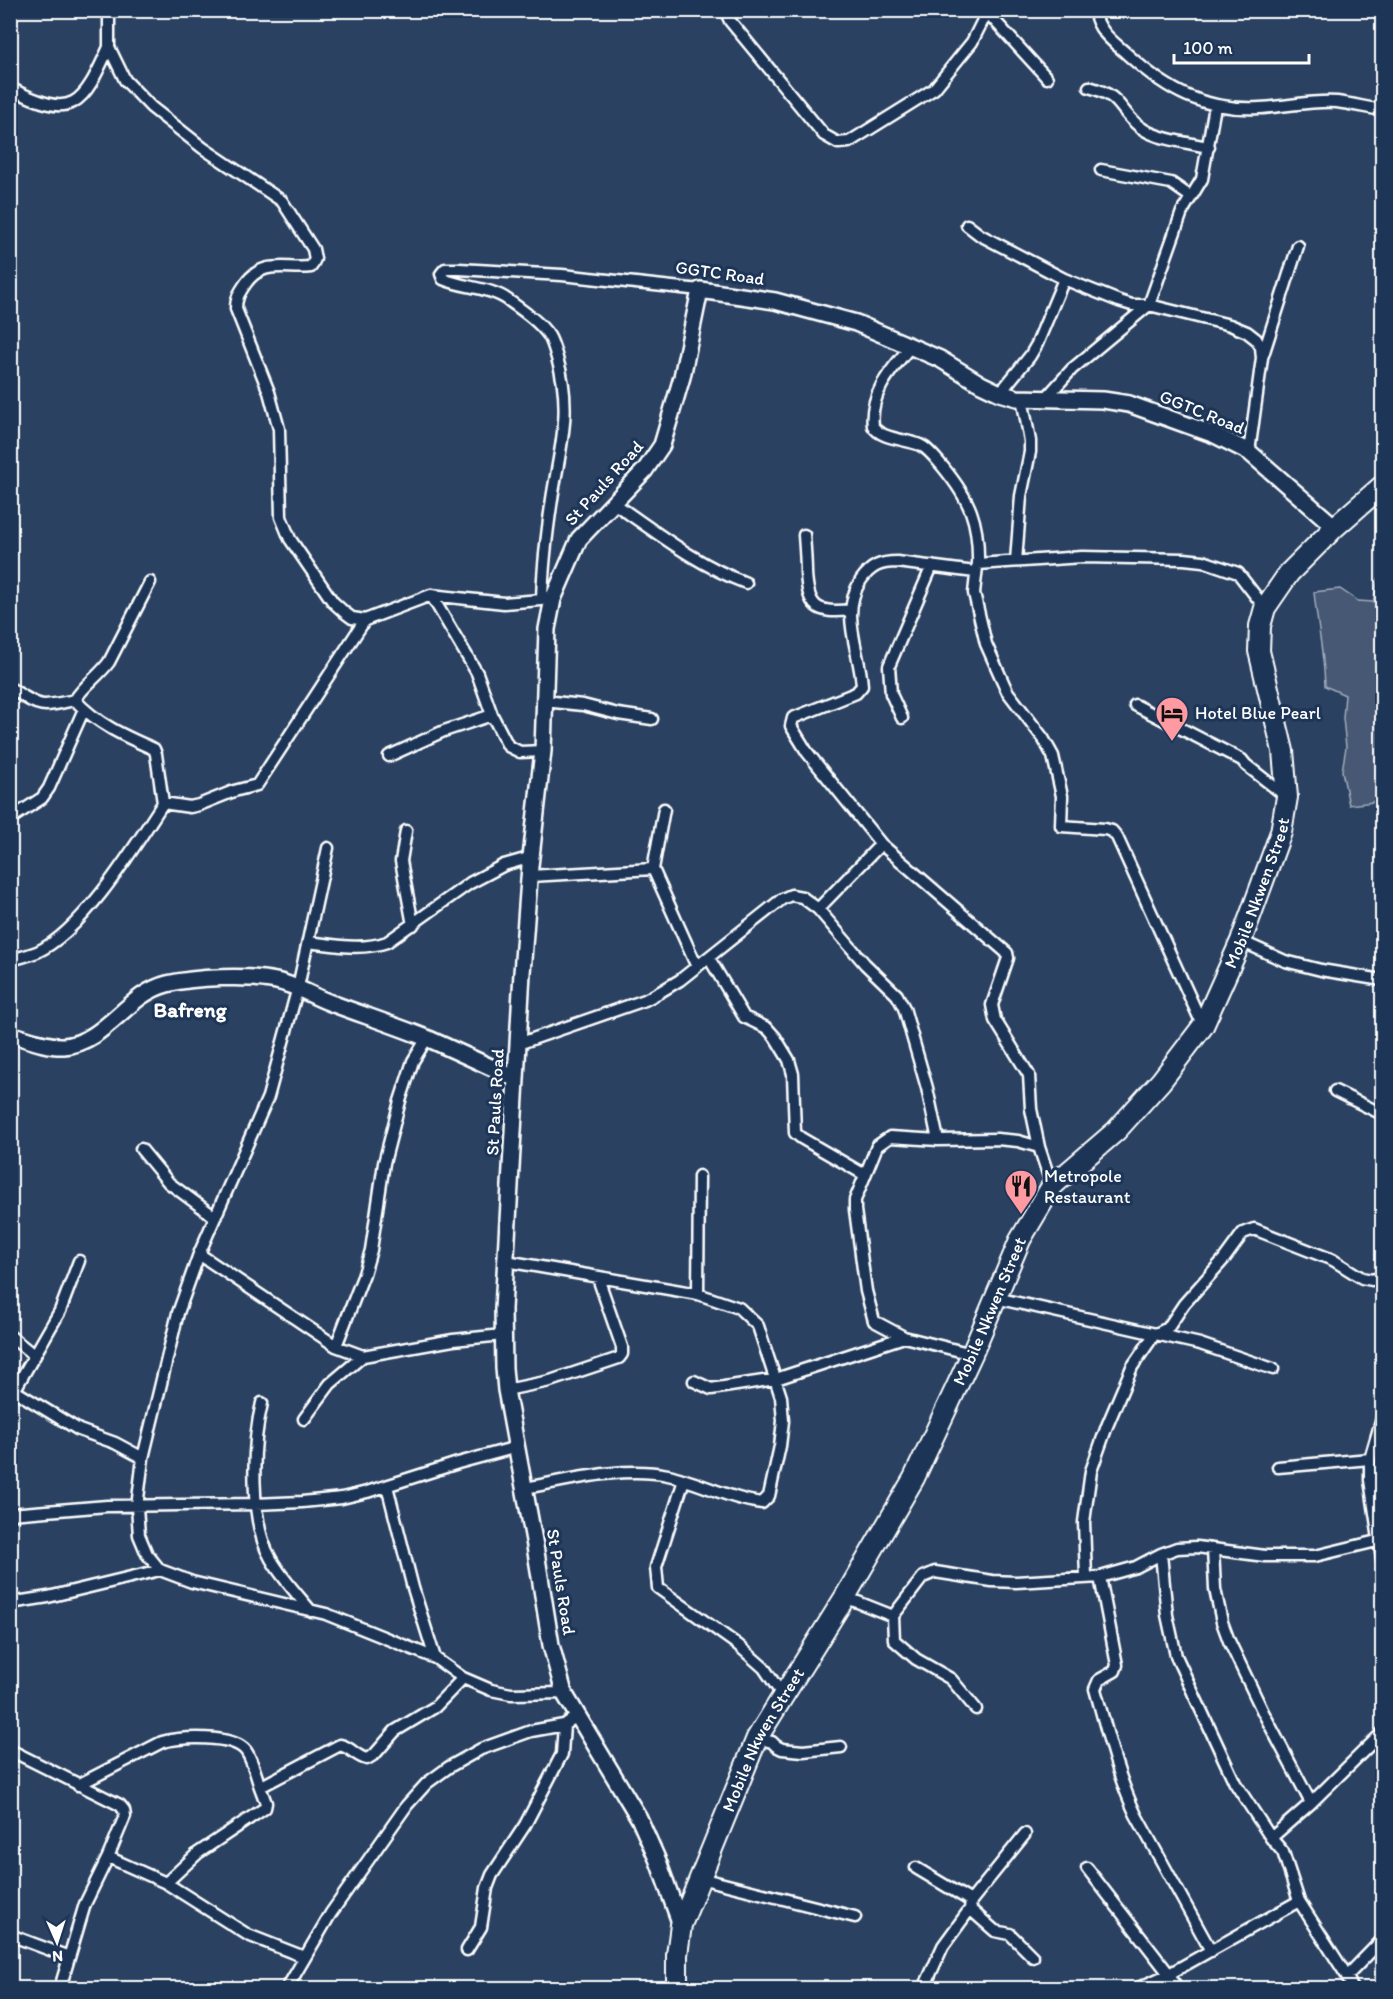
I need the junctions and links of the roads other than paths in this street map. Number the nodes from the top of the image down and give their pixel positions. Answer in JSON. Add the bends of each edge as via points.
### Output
{"nodes":[{"id":1,"x":109,"y":10,"type":"edge"},
{"id":2,"x":725,"y":10,"type":"edge"},
{"id":3,"x":1097,"y":10,"type":"edge"},
{"id":4,"x":986,"y":11,"type":"edge"},
{"id":5,"x":109,"y":47,"type":"junction"},
{"id":6,"x":1047,"y":78,"type":"dead end"},
{"id":7,"x":1089,"y":87,"type":"dead end"},
{"id":8,"x":10,"y":88,"type":"edge"},
{"id":9,"x":1215,"y":106,"type":"junction"},
{"id":10,"x":1383,"y":110,"type":"edge"},
{"id":11,"x":1209,"y":147,"type":"junction"},
{"id":12,"x":1101,"y":170,"type":"dead end"},
{"id":13,"x":1191,"y":197,"type":"junction"},
{"id":14,"x":968,"y":225,"type":"dead end"},
{"id":15,"x":1298,"y":246,"type":"dead end"},
{"id":16,"x":1064,"y":279,"type":"junction"},
{"id":17,"x":700,"y":290,"type":"junction"},
{"id":18,"x":10,"y":303,"type":"edge"},
{"id":19,"x":1149,"y":305,"type":"junction"},
{"id":20,"x":10,"y":319,"type":"edge"},
{"id":21,"x":911,"y":346,"type":"junction"},
{"id":22,"x":1262,"y":358,"type":"junction"},
{"id":23,"x":1000,"y":393,"type":"junction"},
{"id":24,"x":1022,"y":398,"type":"junction"},
{"id":25,"x":1045,"y":399,"type":"junction"},
{"id":26,"x":1249,"y":452,"type":"junction"},
{"id":27,"x":1382,"y":487,"type":"edge"},
{"id":28,"x":615,"y":504,"type":"junction"},
{"id":29,"x":1335,"y":527,"type":"junction"},
{"id":30,"x":804,"y":535,"type":"dead end"},
{"id":31,"x":1016,"y":561,"type":"junction"},
{"id":32,"x":932,"y":566,"type":"junction"},
{"id":33,"x":976,"y":568,"type":"junction"},
{"id":34,"x":150,"y":582,"type":"dead end"},
{"id":35,"x":746,"y":583,"type":"dead end"},
{"id":36,"x":431,"y":595,"type":"junction"},
{"id":37,"x":547,"y":599,"type":"junction"},
{"id":38,"x":1265,"y":608,"type":"junction"},
{"id":39,"x":850,"y":610,"type":"junction"},
{"id":40,"x":365,"y":620,"type":"junction"},
{"id":41,"x":10,"y":688,"type":"edge"},
{"id":42,"x":75,"y":700,"type":"junction"},
{"id":43,"x":544,"y":701,"type":"junction"},
{"id":44,"x":1135,"y":705,"type":"dead end"},
{"id":45,"x":84,"y":709,"type":"junction"},
{"id":46,"x":492,"y":715,"type":"junction"},
{"id":47,"x":902,"y":718,"type":"dead end"},
{"id":48,"x":652,"y":719,"type":"dead end"},
{"id":49,"x":543,"y":751,"type":"junction"},
{"id":50,"x":389,"y":756,"type":"dead end"},
{"id":51,"x":1287,"y":797,"type":"junction"},
{"id":52,"x":163,"y":803,"type":"junction"},
{"id":53,"x":664,"y":809,"type":"dead end"},
{"id":54,"x":10,"y":819,"type":"edge"},
{"id":55,"x":406,"y":831,"type":"dead end"},
{"id":56,"x":881,"y":844,"type":"junction"},
{"id":57,"x":328,"y":848,"type":"dead end"},
{"id":58,"x":532,"y":857,"type":"junction"},
{"id":59,"x":653,"y":869,"type":"junction"},
{"id":60,"x":530,"y":876,"type":"junction"},
{"id":61,"x":818,"y":909,"type":"junction"},
{"id":62,"x":413,"y":925,"type":"junction"},
{"id":63,"x":1241,"y":941,"type":"junction"},
{"id":64,"x":308,"y":942,"type":"junction"},
{"id":65,"x":709,"y":958,"type":"junction"},
{"id":66,"x":10,"y":960,"type":"edge"},
{"id":67,"x":697,"y":968,"type":"junction"},
{"id":68,"x":1383,"y":980,"type":"edge"},
{"id":69,"x":298,"y":987,"type":"junction"},
{"id":70,"x":1203,"y":1026,"type":"junction"},
{"id":71,"x":10,"y":1034,"type":"edge"},
{"id":72,"x":427,"y":1038,"type":"junction"},
{"id":73,"x":518,"y":1044,"type":"junction"},
{"id":74,"x":516,"y":1079,"type":"junction"},
{"id":75,"x":1335,"y":1091,"type":"dead end"},
{"id":76,"x":1383,"y":1114,"type":"edge"},
{"id":77,"x":938,"y":1140,"type":"junction"},
{"id":78,"x":1039,"y":1147,"type":"junction"},
{"id":79,"x":141,"y":1149,"type":"dead end"},
{"id":80,"x":865,"y":1175,"type":"junction"},
{"id":81,"x":699,"y":1176,"type":"dead end"},
{"id":82,"x":1052,"y":1186,"type":"junction"},
{"id":83,"x":215,"y":1217,"type":"junction"},
{"id":84,"x":200,"y":1254,"type":"junction"},
{"id":85,"x":79,"y":1261,"type":"dead end"},
{"id":86,"x":506,"y":1261,"type":"junction"},
{"id":87,"x":1383,"y":1277,"type":"edge"},
{"id":88,"x":598,"y":1278,"type":"junction"},
{"id":89,"x":698,"y":1294,"type":"junction"},
{"id":90,"x":996,"y":1298,"type":"junction"},
{"id":91,"x":503,"y":1335,"type":"junction"},
{"id":92,"x":1154,"y":1335,"type":"junction"},
{"id":93,"x":10,"y":1336,"type":"edge"},
{"id":94,"x":904,"y":1337,"type":"junction"},
{"id":95,"x":336,"y":1347,"type":"junction"},
{"id":96,"x":972,"y":1354,"type":"junction"},
{"id":97,"x":36,"y":1356,"type":"junction"},
{"id":98,"x":363,"y":1356,"type":"junction"},
{"id":99,"x":1273,"y":1369,"type":"dead end"},
{"id":100,"x":777,"y":1379,"type":"junction"},
{"id":101,"x":693,"y":1381,"type":"dead end"},
{"id":102,"x":506,"y":1390,"type":"junction"},
{"id":103,"x":13,"y":1395,"type":"edge"},
{"id":104,"x":262,"y":1403,"type":"dead end"},
{"id":105,"x":1383,"y":1418,"type":"edge"},
{"id":106,"x":304,"y":1419,"type":"dead end"},
{"id":107,"x":517,"y":1447,"type":"junction"},
{"id":108,"x":143,"y":1458,"type":"junction"},
{"id":109,"x":1370,"y":1459,"type":"junction"},
{"id":110,"x":1278,"y":1467,"type":"dead end"},
{"id":111,"x":684,"y":1480,"type":"junction"},
{"id":112,"x":387,"y":1486,"type":"junction"},
{"id":113,"x":525,"y":1488,"type":"junction"},
{"id":114,"x":255,"y":1504,"type":"junction"},
{"id":115,"x":137,"y":1507,"type":"junction"},
{"id":116,"x":10,"y":1514,"type":"edge"},
{"id":117,"x":1381,"y":1540,"type":"junction"},
{"id":118,"x":1214,"y":1549,"type":"junction"},
{"id":119,"x":1161,"y":1554,"type":"junction"},
{"id":120,"x":1383,"y":1559,"type":"edge"},
{"id":121,"x":160,"y":1570,"type":"junction"},
{"id":122,"x":1086,"y":1577,"type":"junction"},
{"id":123,"x":1100,"y":1577,"type":"junction"},
{"id":124,"x":845,"y":1597,"type":"junction"},
{"id":125,"x":10,"y":1604,"type":"edge"},
{"id":126,"x":311,"y":1611,"type":"junction"},
{"id":127,"x":893,"y":1616,"type":"junction"},
{"id":128,"x":435,"y":1658,"type":"junction"},
{"id":129,"x":464,"y":1678,"type":"junction"},
{"id":130,"x":564,"y":1693,"type":"junction"},
{"id":131,"x":783,"y":1696,"type":"junction"},
{"id":132,"x":976,"y":1708,"type":"dead end"},
{"id":133,"x":577,"y":1716,"type":"junction"},
{"id":134,"x":564,"y":1725,"type":"junction"},
{"id":135,"x":1383,"y":1733,"type":"edge"},
{"id":136,"x":757,"y":1738,"type":"junction"},
{"id":137,"x":841,"y":1747,"type":"dead end"},
{"id":138,"x":10,"y":1750,"type":"edge"},
{"id":139,"x":78,"y":1785,"type":"junction"},
{"id":140,"x":260,"y":1787,"type":"junction"},
{"id":141,"x":1311,"y":1803,"type":"junction"},
{"id":142,"x":1025,"y":1834,"type":"dead end"},
{"id":143,"x":1271,"y":1838,"type":"junction"},
{"id":144,"x":108,"y":1857,"type":"junction"},
{"id":145,"x":916,"y":1868,"type":"dead end"},
{"id":146,"x":1087,"y":1868,"type":"dead end"},
{"id":147,"x":700,"y":1878,"type":"junction"},
{"id":148,"x":166,"y":1883,"type":"junction"},
{"id":149,"x":1299,"y":1901,"type":"junction"},
{"id":150,"x":970,"y":1905,"type":"junction"},
{"id":151,"x":855,"y":1917,"type":"dead end"},
{"id":152,"x":681,"y":1925,"type":"junction"},
{"id":153,"x":10,"y":1935,"type":"edge"},
{"id":154,"x":1383,"y":1940,"type":"edge"},
{"id":155,"x":467,"y":1950,"type":"dead end"},
{"id":156,"x":1211,"y":1951,"type":"junction"},
{"id":157,"x":69,"y":1957,"type":"junction"},
{"id":158,"x":1033,"y":1957,"type":"dead end"},
{"id":159,"x":304,"y":1958,"type":"junction"},
{"id":160,"x":1169,"y":1974,"type":"junction"},
{"id":161,"x":1347,"y":1976,"type":"junction"},
{"id":162,"x":676,"y":1987,"type":"edge"},
{"id":163,"x":60,"y":1989,"type":"edge"},
{"id":164,"x":287,"y":1989,"type":"edge"},
{"id":165,"x":924,"y":1989,"type":"edge"},
{"id":166,"x":1138,"y":1989,"type":"edge"},
{"id":167,"x":1177,"y":1989,"type":"edge"},
{"id":168,"x":1352,"y":1989,"type":"edge"}],
"edges":[{"from":1,"to":5,"type":"street"},
{"from":2,"to":4,"type":"street","via":[[824,135],[838,143],[849,142],[934,89],[972,42]]},
{"from":3,"to":9,"type":"street","via":[[1096,21],[1103,31],[1147,72],[1185,97]]},
{"from":4,"to":6,"type":"street"},
{"from":5,"to":8,"type":"street","via":[[86,92],[76,102],[64,105],[33,100]]},
{"from":5,"to":40,"type":"street","via":[[125,80],[151,107],[202,148],[282,201],[313,249],[315,259],[311,267],[262,268],[237,296],[236,309],[279,429],[281,517],[290,539],[333,602],[352,618]]},
{"from":7,"to":11,"type":"street","via":[[1114,97],[1147,131]]},
{"from":9,"to":10,"type":"street","via":[[1259,108],[1336,102]]},
{"from":9,"to":11,"type":"street"},
{"from":11,"to":13,"type":"street","via":[[1202,179]]},
{"from":12,"to":13,"type":"street","via":[[1171,183]]},
{"from":13,"to":19,"type":"street"},
{"from":14,"to":16,"type":"street"},
{"from":15,"to":22,"type":"street"},
{"from":16,"to":19,"type":"street","via":[[1132,305]]},
{"from":16,"to":23,"type":"street","via":[[1037,345]]},
{"from":17,"to":21,"type":"street","name":"GGTC Road","via":[[775,301],[856,323]]},
{"from":17,"to":28,"type":"street","name":"St Pauls Road","via":[[662,445]]},
{"from":17,"to":37,"type":"street","name":"GGTC Road","via":[[562,274],[459,269],[445,269],[441,274],[452,283],[507,299],[551,338],[563,384],[566,416],[545,546]]},
{"from":18,"to":20,"type":"street"},
{"from":19,"to":22,"type":"street","via":[[1247,332],[1261,347]]},
{"from":19,"to":25,"type":"street","via":[[1072,369]]},
{"from":21,"to":23,"type":"street","name":"GGTC Road"},
{"from":21,"to":33,"type":"street","via":[[881,386],[875,399],[873,426],[880,433],[921,445],[960,487],[975,521],[979,543]]},
{"from":22,"to":26,"type":"street"},
{"from":23,"to":24,"type":"street","name":"GGTC Road"},
{"from":24,"to":25,"type":"street","name":"GGTC Road"},
{"from":24,"to":31,"type":"street","via":[[1030,452],[1021,496]]},
{"from":25,"to":26,"type":"street","name":"GGTC Road","via":[[1129,404],[1215,435]]},
{"from":26,"to":29,"type":"street","name":"GGTC Road"},
{"from":27,"to":29,"type":"highway","name":"Mobile Nkwen Street"},
{"from":28,"to":35,"type":"street","via":[[700,563]]},
{"from":28,"to":37,"type":"street","name":"St Pauls Road","via":[[579,539]]},
{"from":29,"to":38,"type":"highway","name":"Mobile Nkwen Street","via":[[1289,573]]},
{"from":30,"to":39,"type":"street","via":[[808,597],[827,611]]},
{"from":31,"to":33,"type":"street"},
{"from":31,"to":38,"type":"street","via":[[1082,557],[1203,561],[1238,573]]},
{"from":32,"to":33,"type":"street"},
{"from":32,"to":39,"type":"street","via":[[897,561],[871,567],[858,586]]},
{"from":32,"to":47,"type":"street","via":[[889,666],[891,694]]},
{"from":33,"to":70,"type":"street","via":[[974,593],[986,644],[1007,691],[1053,756],[1062,796],[1061,826],[1105,829],[1117,837]]},
{"from":34,"to":42,"type":"street","via":[[109,662]]},
{"from":36,"to":37,"type":"street","via":[[504,603]]},
{"from":36,"to":40,"type":"street"},
{"from":36,"to":46,"type":"street","via":[[477,673]]},
{"from":37,"to":43,"type":"street","name":"St Pauls Road"},
{"from":38,"to":51,"type":"highway","name":"Mobile Nkwen Street","via":[[1259,651],[1283,751]]},
{"from":39,"to":56,"type":"street","via":[[862,686],[856,693],[790,722],[807,752]]},
{"from":40,"to":52,"type":"street","via":[[257,785],[190,807]]},
{"from":41,"to":42,"type":"street","via":[[38,705]]},
{"from":42,"to":45,"type":"street"},
{"from":43,"to":48,"type":"street"},
{"from":43,"to":49,"type":"street","name":"St Pauls Road"},
{"from":44,"to":51,"type":"street","via":[[1242,760]]},
{"from":45,"to":52,"type":"street","via":[[108,728],[154,749]]},
{"from":45,"to":54,"type":"street","via":[[49,788],[42,798]]},
{"from":46,"to":49,"type":"street","via":[[508,747],[520,752]]},
{"from":46,"to":50,"type":"street"},
{"from":49,"to":58,"type":"street","name":"St Pauls Road"},
{"from":51,"to":63,"type":"highway","name":"Mobile Nkwen Street","via":[[1281,832]]},
{"from":52,"to":66,"type":"street","via":[[118,872],[78,920],[38,951]]},
{"from":53,"to":59,"type":"street"},
{"from":55,"to":62,"type":"street","via":[[401,861]]},
{"from":56,"to":61,"type":"street"},
{"from":56,"to":78,"type":"street","via":[[1007,953],[992,1012],[1029,1075]]},
{"from":57,"to":64,"type":"street"},
{"from":58,"to":60,"type":"street","name":"St Pauls Road"},
{"from":58,"to":62,"type":"street","via":[[504,865],[470,883]]},
{"from":59,"to":60,"type":"street"},
{"from":59,"to":67,"type":"street"},
{"from":60,"to":73,"type":"street","name":"St Pauls Road"},
{"from":61,"to":65,"type":"street","via":[[802,897],[782,899]]},
{"from":61,"to":77,"type":"street","via":[[897,995],[904,1008]]},
{"from":62,"to":64,"type":"street","via":[[373,947]]},
{"from":63,"to":68,"type":"street","via":[[1321,970]]},
{"from":63,"to":70,"type":"highway","name":"Mobile Nkwen Street"},
{"from":64,"to":69,"type":"street"},
{"from":65,"to":67,"type":"street"},
{"from":65,"to":80,"type":"street","via":[[744,1017],[767,1028],[789,1060],[795,1132]]},
{"from":67,"to":73,"type":"street","via":[[645,1000]]},
{"from":69,"to":71,"type":"street","via":[[250,979],[193,980],[152,989],[96,1034],[78,1043],[62,1046]]},
{"from":69,"to":72,"type":"street"},
{"from":69,"to":83,"type":"street","via":[[268,1097]]},
{"from":70,"to":82,"type":"highway","name":"Mobile Nkwen Street","via":[[1116,1131]]},
{"from":72,"to":74,"type":"street"},
{"from":72,"to":95,"type":"street","via":[[413,1061],[400,1101],[386,1154],[371,1250]]},
{"from":73,"to":74,"type":"street","name":"St Pauls Road"},
{"from":74,"to":86,"type":"street","name":"St Pauls Road"},
{"from":75,"to":76,"type":"street"},
{"from":77,"to":78,"type":"street","via":[[997,1139]]},
{"from":77,"to":80,"type":"street","via":[[890,1137],[876,1146]]},
{"from":78,"to":82,"type":"street"},
{"from":79,"to":83,"type":"street","via":[[169,1183]]},
{"from":80,"to":94,"type":"street","via":[[855,1210],[866,1292],[874,1321]]},
{"from":81,"to":89,"type":"street"},
{"from":82,"to":90,"type":"highway","name":"Mobile Nkwen Street","via":[[1020,1240]]},
{"from":83,"to":84,"type":"street"},
{"from":84,"to":95,"type":"street"},
{"from":84,"to":108,"type":"street","via":[[178,1313]]},
{"from":85,"to":97,"type":"street","via":[[60,1311]]},
{"from":86,"to":88,"type":"street"},
{"from":86,"to":91,"type":"street","name":"St Pauls Road"},
{"from":87,"to":92,"type":"street","via":[[1362,1278],[1333,1260],[1254,1229],[1243,1233],[1168,1328]]},
{"from":88,"to":89,"type":"street"},
{"from":88,"to":102,"type":"street","via":[[622,1347],[620,1358],[550,1381]]},
{"from":89,"to":100,"type":"street","via":[[739,1308],[758,1326]]},
{"from":90,"to":92,"type":"street"},
{"from":90,"to":96,"type":"highway","name":"Mobile Nkwen Street"},
{"from":91,"to":98,"type":"street"},
{"from":91,"to":102,"type":"street","name":"St Pauls Road"},
{"from":92,"to":99,"type":"street","via":[[1200,1344]]},
{"from":92,"to":122,"type":"street","via":[[1132,1367],[1091,1471],[1084,1522]]},
{"from":93,"to":97,"type":"street"},
{"from":94,"to":96,"type":"street"},
{"from":94,"to":100,"type":"street"},
{"from":95,"to":98,"type":"street"},
{"from":96,"to":124,"type":"highway","name":"Mobile Nkwen Street","via":[[914,1478]]},
{"from":97,"to":103,"type":"street"},
{"from":98,"to":106,"type":"street","via":[[330,1384]]},
{"from":100,"to":101,"type":"street","via":[[711,1389]]},
{"from":100,"to":111,"type":"street","via":[[783,1422],[769,1496],[762,1503],[754,1502]]},
{"from":102,"to":107,"type":"street","name":"St Pauls Road"},
{"from":103,"to":108,"type":"street"},
{"from":104,"to":114,"type":"street","via":[[255,1453]]},
{"from":105,"to":109,"type":"street"},
{"from":107,"to":112,"type":"street"},
{"from":107,"to":113,"type":"street","name":"St Pauls Road"},
{"from":108,"to":115,"type":"street"},
{"from":109,"to":110,"type":"street"},
{"from":109,"to":117,"type":"street"},
{"from":111,"to":113,"type":"street","via":[[650,1472],[628,1473]]},
{"from":111,"to":131,"type":"street","via":[[656,1567],[658,1588],[738,1645],[764,1668]]},
{"from":112,"to":114,"type":"street","via":[[342,1498]]},
{"from":112,"to":128,"type":"street"},
{"from":113,"to":130,"type":"street","name":"St Pauls Road","via":[[551,1645]]},
{"from":114,"to":115,"type":"street"},
{"from":114,"to":126,"type":"street","via":[[270,1558]]},
{"from":115,"to":116,"type":"street"},
{"from":115,"to":121,"type":"street","via":[[139,1535]]},
{"from":117,"to":118,"type":"street","via":[[1315,1556],[1265,1556]]},
{"from":117,"to":120,"type":"street"},
{"from":118,"to":119,"type":"street","via":[[1177,1548]]},
{"from":118,"to":141,"type":"street","via":[[1215,1589],[1229,1641]]},
{"from":119,"to":123,"type":"street","via":[[1136,1567]]},
{"from":119,"to":143,"type":"street","via":[[1176,1656],[1235,1783]]},
{"from":121,"to":125,"type":"street"},
{"from":121,"to":126,"type":"street","via":[[192,1582]]},
{"from":122,"to":123,"type":"street"},
{"from":122,"to":127,"type":"street","via":[[1016,1582],[934,1572],[924,1577]]},
{"from":123,"to":156,"type":"street","via":[[1117,1665],[1115,1671],[1099,1680],[1095,1689],[1110,1743],[1136,1815]]},
{"from":124,"to":127,"type":"street"},
{"from":124,"to":131,"type":"highway","name":"Mobile Nkwen Street"},
{"from":126,"to":128,"type":"street"},
{"from":127,"to":132,"type":"street","via":[[894,1640],[916,1659],[951,1679]]},
{"from":128,"to":129,"type":"street"},
{"from":129,"to":130,"type":"street","via":[[511,1694]]},
{"from":129,"to":140,"type":"street","via":[[435,1707],[395,1731],[367,1759],[340,1745]]},
{"from":130,"to":133,"type":"street","name":"St Pauls Road"},
{"from":131,"to":136,"type":"highway","name":"Mobile Nkwen Street"},
{"from":133,"to":134,"type":"street"},
{"from":133,"to":152,"type":"street","name":"St Pauls Road","via":[[639,1818]]},
{"from":134,"to":155,"type":"street","via":[[562,1754],[525,1825],[492,1875],[481,1927]]},
{"from":134,"to":159,"type":"street","via":[[531,1731],[481,1749],[427,1783],[362,1867]]},
{"from":135,"to":141,"type":"street"},
{"from":136,"to":137,"type":"street","via":[[782,1749]]},
{"from":136,"to":147,"type":"highway","name":"Mobile Nkwen Street"},
{"from":138,"to":139,"type":"street"},
{"from":139,"to":140,"type":"street","via":[[162,1742],[202,1738],[244,1748]]},
{"from":139,"to":144,"type":"street","via":[[124,1810],[126,1816]]},
{"from":140,"to":148,"type":"street","via":[[265,1808],[198,1853]]},
{"from":141,"to":143,"type":"street"},
{"from":142,"to":150,"type":"street"},
{"from":143,"to":149,"type":"street","via":[[1283,1852]]},
{"from":144,"to":148,"type":"street"},
{"from":144,"to":157,"type":"street","via":[[85,1905]]},
{"from":145,"to":150,"type":"street"},
{"from":146,"to":160,"type":"street"},
{"from":147,"to":151,"type":"street"},
{"from":147,"to":152,"type":"highway","name":"Mobile Nkwen Street"},
{"from":148,"to":159,"type":"street","via":[[248,1935]]},
{"from":149,"to":156,"type":"street"},
{"from":149,"to":161,"type":"street"},
{"from":150,"to":158,"type":"street","via":[[995,1931],[1010,1934]]},
{"from":150,"to":165,"type":"street","via":[[943,1946]]},
{"from":152,"to":162,"type":"highway","name":"Mobile Nkwen Street"},
{"from":153,"to":157,"type":"street"},
{"from":154,"to":161,"type":"street"},
{"from":156,"to":160,"type":"street"},
{"from":157,"to":163,"type":"street"},
{"from":159,"to":164,"type":"street"},
{"from":160,"to":166,"type":"street"},
{"from":160,"to":167,"type":"street"},
{"from":161,"to":168,"type":"street"}]}
